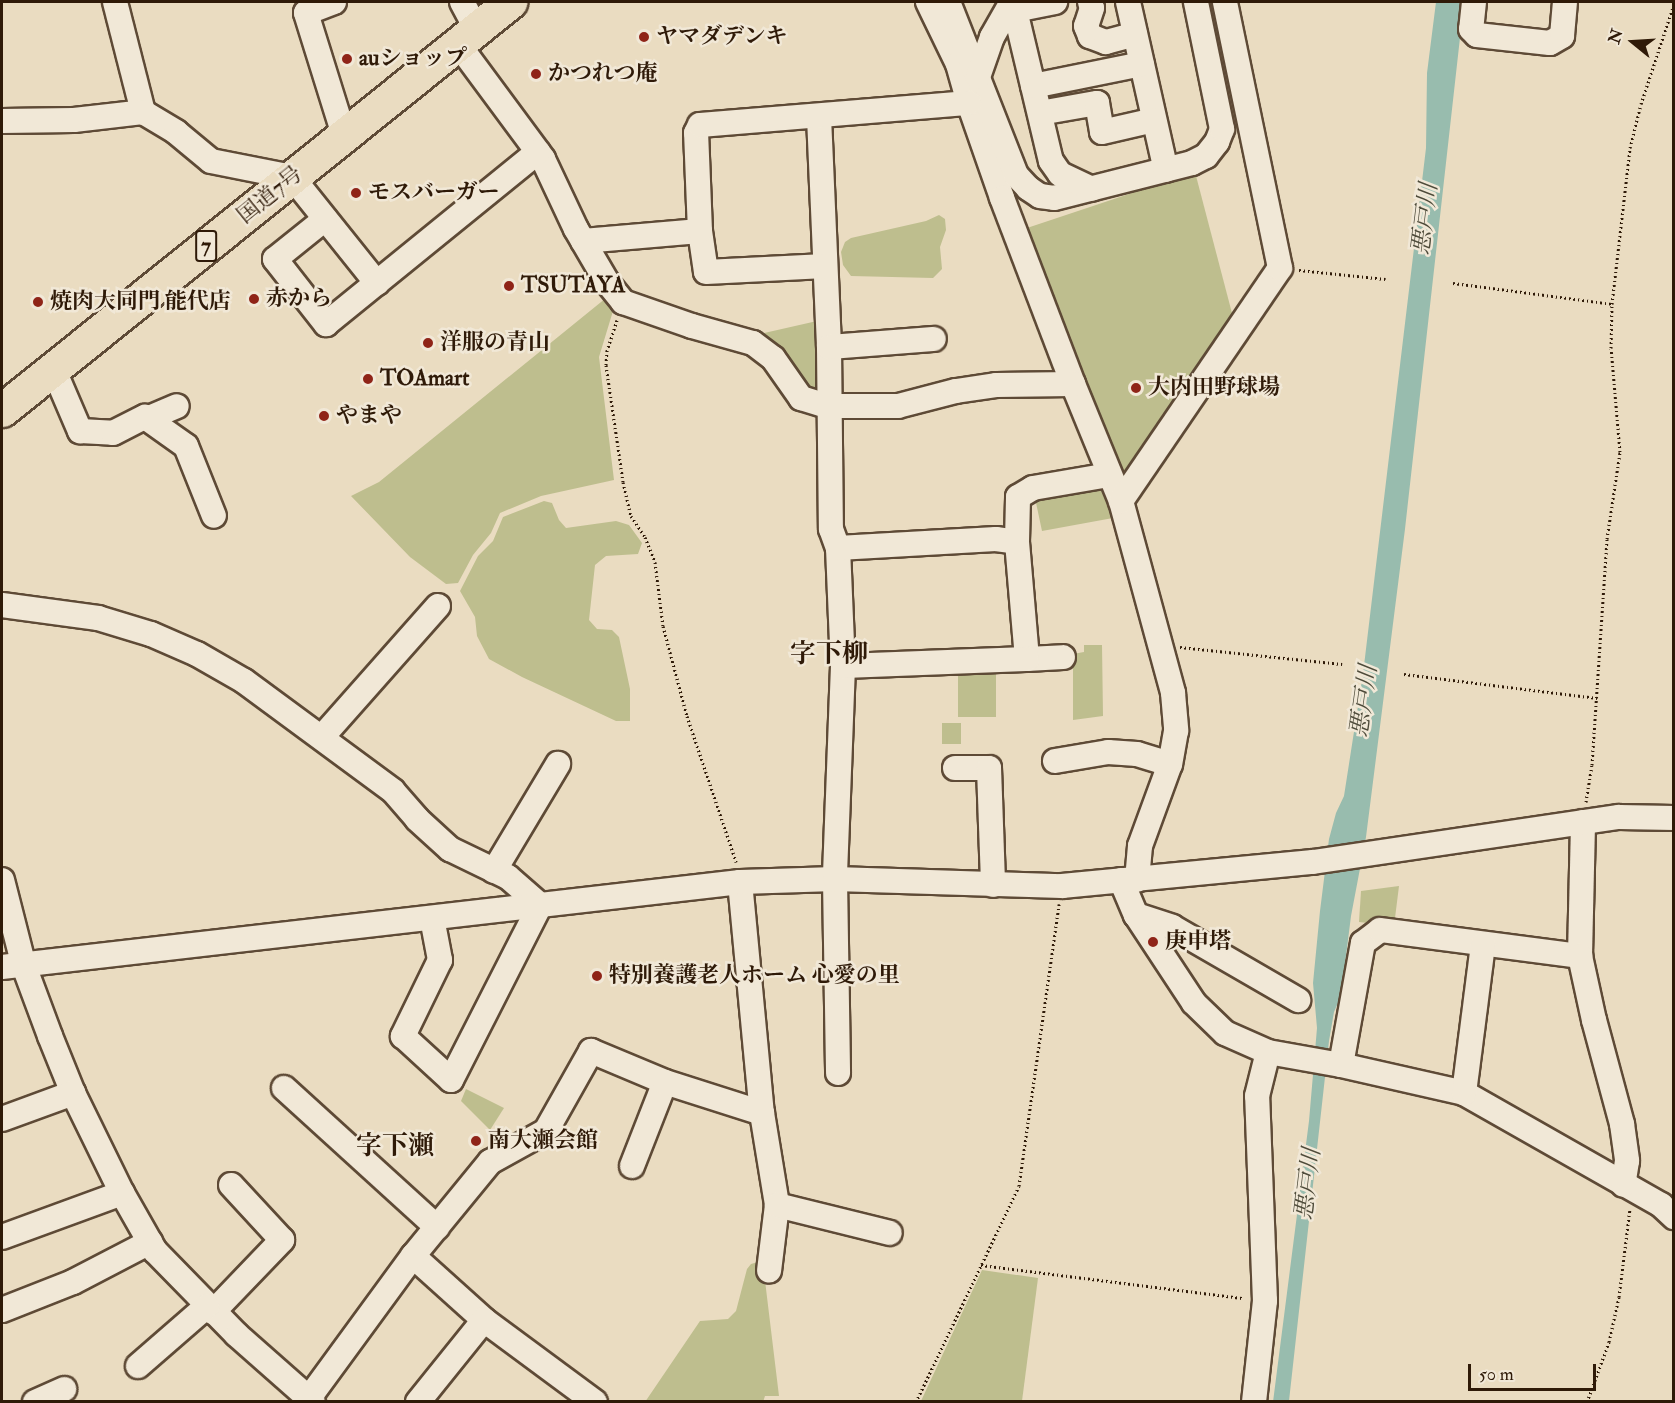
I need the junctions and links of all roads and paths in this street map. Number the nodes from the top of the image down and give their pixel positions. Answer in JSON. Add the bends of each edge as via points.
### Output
{"nodes":[{"id":1,"x":115,"y":2,"type":"edge"},
{"id":2,"x":334,"y":2,"type":"edge"},
{"id":3,"x":510,"y":2,"type":"edge"},
{"id":4,"x":1055,"y":2,"type":"edge"},
{"id":5,"x":1090,"y":2,"type":"edge"},
{"id":6,"x":1128,"y":2,"type":"edge"},
{"id":7,"x":1196,"y":2,"type":"edge"},
{"id":8,"x":1226,"y":2,"type":"edge"},
{"id":9,"x":1474,"y":2,"type":"edge"},
{"id":10,"x":1565,"y":2,"type":"edge"},
{"id":11,"x":947,"y":3,"type":"edge"},
{"id":12,"x":1013,"y":4,"type":"edge"},
{"id":13,"x":1674,"y":4,"type":"edge"},
{"id":14,"x":465,"y":24,"type":"edge"},
{"id":15,"x":1135,"y":34,"type":"junction"},
{"id":16,"x":1142,"y":64,"type":"junction"},
{"id":17,"x":978,"y":77,"type":"junction"},
{"id":18,"x":1033,"y":86,"type":"junction"},
{"id":19,"x":969,"y":103,"type":"junction"},
{"id":20,"x":143,"y":112,"type":"junction"},
{"id":21,"x":1040,"y":113,"type":"junction"},
{"id":22,"x":819,"y":117,"type":"junction"},
{"id":23,"x":1154,"y":120,"type":"junction"},
{"id":24,"x":2,"y":121,"type":"edge"},
{"id":25,"x":344,"y":135,"type":"junction"},
{"id":26,"x":541,"y":155,"type":"junction"},
{"id":27,"x":1166,"y":170,"type":"junction"},
{"id":28,"x":292,"y":177,"type":"junction"},
{"id":29,"x":1092,"y":189,"type":"junction"},
{"id":30,"x":325,"y":219,"type":"junction"},
{"id":31,"x":700,"y":231,"type":"junction"},
{"id":32,"x":583,"y":241,"type":"junction"},
{"id":33,"x":825,"y":266,"type":"junction"},
{"id":34,"x":1280,"y":267,"type":"junction"},
{"id":35,"x":1386,"y":279,"type":"dead end"},
{"id":36,"x":377,"y":283,"type":"junction"},
{"id":37,"x":1453,"y":283,"type":"dead end"},
{"id":38,"x":623,"y":302,"type":"junction"},
{"id":39,"x":1612,"y":304,"type":"junction"},
{"id":40,"x":934,"y":339,"type":"dead end"},
{"id":41,"x":829,"y":347,"type":"junction"},
{"id":42,"x":53,"y":368,"type":"junction"},
{"id":43,"x":1073,"y":384,"type":"junction"},
{"id":44,"x":177,"y":406,"type":"dead end"},
{"id":45,"x":828,"y":406,"type":"junction"},
{"id":46,"x":2,"y":410,"type":"edge"},
{"id":47,"x":149,"y":418,"type":"junction"},
{"id":48,"x":1109,"y":476,"type":"junction"},
{"id":49,"x":1121,"y":501,"type":"junction"},
{"id":50,"x":214,"y":516,"type":"dead end"},
{"id":51,"x":1017,"y":542,"type":"junction"},
{"id":52,"x":838,"y":548,"type":"junction"},
{"id":53,"x":2,"y":605,"type":"edge"},
{"id":54,"x":438,"y":606,"type":"dead end"},
{"id":55,"x":1161,"y":645,"type":"junction"},
{"id":56,"x":1063,"y":657,"type":"dead end"},
{"id":57,"x":1027,"y":659,"type":"junction"},
{"id":58,"x":1342,"y":664,"type":"dead end"},
{"id":59,"x":843,"y":666,"type":"junction"},
{"id":60,"x":1404,"y":674,"type":"dead end"},
{"id":61,"x":1598,"y":698,"type":"junction"},
{"id":62,"x":322,"y":737,"type":"junction"},
{"id":63,"x":1055,"y":761,"type":"dead end"},
{"id":64,"x":558,"y":764,"type":"dead end"},
{"id":65,"x":1170,"y":764,"type":"junction"},
{"id":66,"x":956,"y":768,"type":"dead end"},
{"id":67,"x":1674,"y":818,"type":"edge"},
{"id":68,"x":1583,"y":822,"type":"junction"},
{"id":69,"x":494,"y":871,"type":"junction"},
{"id":70,"x":835,"y":879,"type":"junction"},
{"id":71,"x":2,"y":880,"type":"edge"},
{"id":72,"x":1129,"y":880,"type":"junction"},
{"id":73,"x":740,"y":882,"type":"junction"},
{"id":74,"x":993,"y":885,"type":"junction"},
{"id":75,"x":1062,"y":886,"type":"junction"},
{"id":76,"x":540,"y":905,"type":"junction"},
{"id":77,"x":1136,"y":915,"type":"junction"},
{"id":78,"x":432,"y":918,"type":"junction"},
{"id":79,"x":1484,"y":944,"type":"junction"},
{"id":80,"x":1580,"y":956,"type":"junction"},
{"id":81,"x":13,"y":967,"type":"edge"},
{"id":82,"x":1298,"y":1000,"type":"dead end"},
{"id":83,"x":1268,"y":1052,"type":"junction"},
{"id":84,"x":1341,"y":1065,"type":"junction"},
{"id":85,"x":838,"y":1072,"type":"dead end"},
{"id":86,"x":665,"y":1082,"type":"junction"},
{"id":87,"x":284,"y":1088,"type":"dead end"},
{"id":88,"x":73,"y":1092,"type":"junction"},
{"id":89,"x":1464,"y":1093,"type":"junction"},
{"id":90,"x":762,"y":1113,"type":"junction"},
{"id":91,"x":2,"y":1119,"type":"edge"},
{"id":92,"x":632,"y":1166,"type":"dead end"},
{"id":93,"x":231,"y":1185,"type":"dead end"},
{"id":94,"x":1627,"y":1187,"type":"junction"},
{"id":95,"x":122,"y":1193,"type":"junction"},
{"id":96,"x":777,"y":1205,"type":"junction"},
{"id":97,"x":1674,"y":1217,"type":"edge"},
{"id":98,"x":437,"y":1227,"type":"junction"},
{"id":99,"x":890,"y":1233,"type":"dead end"},
{"id":100,"x":2,"y":1237,"type":"edge"},
{"id":101,"x":150,"y":1242,"type":"junction"},
{"id":102,"x":413,"y":1256,"type":"junction"},
{"id":103,"x":981,"y":1265,"type":"junction"},
{"id":104,"x":769,"y":1271,"type":"dead end"},
{"id":105,"x":1265,"y":1300,"type":"junction"},
{"id":106,"x":210,"y":1309,"type":"junction"},
{"id":107,"x":2,"y":1310,"type":"edge"},
{"id":108,"x":484,"y":1320,"type":"junction"},
{"id":109,"x":138,"y":1366,"type":"dead end"},
{"id":110,"x":64,"y":1389,"type":"dead end"},
{"id":111,"x":311,"y":1400,"type":"edge"},
{"id":112,"x":35,"y":1401,"type":"edge"},
{"id":113,"x":417,"y":1401,"type":"edge"},
{"id":114,"x":595,"y":1401,"type":"edge"},
{"id":115,"x":916,"y":1401,"type":"edge"},
{"id":116,"x":1254,"y":1401,"type":"edge"},
{"id":117,"x":1587,"y":1401,"type":"edge"}],
"edges":[{"from":1,"to":20,"type":"street"},
{"from":2,"to":25,"type":"street","via":[[306,13]]},
{"from":3,"to":14,"type":"highway","name":"国道7号","number":"7"},
{"from":4,"to":12,"type":"street"},
{"from":5,"to":15,"type":"street","via":[[1086,26],[1090,36],[1106,42]]},
{"from":6,"to":15,"type":"street"},
{"from":7,"to":27,"type":"street","via":[[1222,129],[1206,156]]},
{"from":8,"to":34,"type":"street"},
{"from":9,"to":10,"type":"street","via":[[1471,29],[1477,35],[1550,43],[1562,36]]},
{"from":11,"to":17,"type":"street"},
{"from":11,"to":19,"type":"street"},
{"from":12,"to":17,"type":"street","via":[[992,38]]},
{"from":12,"to":18,"type":"street"},
{"from":13,"to":39,"type":"path","via":[[1630,148]]},
{"from":14,"to":25,"type":"highway","name":"国道7号","number":"7"},
{"from":14,"to":26,"type":"street"},
{"from":15,"to":16,"type":"street"},
{"from":16,"to":18,"type":"street"},
{"from":16,"to":23,"type":"street"},
{"from":17,"to":29,"type":"street","via":[[1017,175],[1028,188],[1040,196],[1054,198]]},
{"from":18,"to":21,"type":"street"},
{"from":19,"to":22,"type":"street"},
{"from":19,"to":43,"type":"street"},
{"from":20,"to":24,"type":"street","via":[[74,120]]},
{"from":20,"to":28,"type":"street","via":[[176,132],[211,161]]},
{"from":21,"to":23,"type":"street","via":[[1096,103],[1102,132]]},
{"from":21,"to":29,"type":"street","via":[[1051,161],[1060,174]]},
{"from":22,"to":31,"type":"street","via":[[700,125],[696,133]]},
{"from":22,"to":33,"type":"street"},
{"from":23,"to":27,"type":"street"},
{"from":25,"to":28,"type":"highway","name":"国道7号","number":"7"},
{"from":26,"to":32,"type":"street"},
{"from":26,"to":36,"type":"street"},
{"from":27,"to":29,"type":"street"},
{"from":28,"to":30,"type":"street"},
{"from":28,"to":42,"type":"highway","name":"国道7号","number":"7"},
{"from":30,"to":36,"type":"street"},
{"from":30,"to":36,"type":"street","via":[[275,259],[326,324]]},
{"from":31,"to":32,"type":"street"},
{"from":31,"to":33,"type":"street","via":[[706,272]]},
{"from":32,"to":38,"type":"street"},
{"from":33,"to":41,"type":"street"},
{"from":34,"to":35,"type":"path"},
{"from":34,"to":49,"type":"street"},
{"from":37,"to":39,"type":"path"},
{"from":38,"to":45,"type":"street","via":[[753,343],[773,358],[801,398]]},
{"from":38,"to":73,"type":"path","via":[[606,365],[623,482],[631,516],[655,562],[663,626],[684,705],[734,850]]},
{"from":39,"to":61,"type":"path","via":[[1611,348],[1620,452],[1607,539]]},
{"from":40,"to":41,"type":"street"},
{"from":41,"to":45,"type":"street"},
{"from":42,"to":46,"type":"highway","name":"国道7号","number":"7"},
{"from":42,"to":47,"type":"street","via":[[80,431],[113,434]]},
{"from":43,"to":45,"type":"street","via":[[996,385],[898,405]]},
{"from":43,"to":48,"type":"street"},
{"from":44,"to":47,"type":"street"},
{"from":45,"to":52,"type":"street","via":[[831,529]]},
{"from":47,"to":50,"type":"street","via":[[186,446]]},
{"from":48,"to":49,"type":"street"},
{"from":48,"to":51,"type":"street","via":[[1033,488],[1018,497]]},
{"from":49,"to":55,"type":"street"},
{"from":51,"to":52,"type":"street","via":[[996,539]]},
{"from":51,"to":57,"type":"street"},
{"from":52,"to":59,"type":"street"},
{"from":53,"to":62,"type":"street","via":[[99,618],[151,634],[244,681]]},
{"from":54,"to":62,"type":"street"},
{"from":55,"to":58,"type":"path"},
{"from":55,"to":65,"type":"street","via":[[1173,693],[1176,731]]},
{"from":56,"to":57,"type":"street"},
{"from":57,"to":59,"type":"street"},
{"from":59,"to":70,"type":"street"},
{"from":60,"to":61,"type":"path"},
{"from":61,"to":68,"type":"path"},
{"from":62,"to":69,"type":"street","via":[[393,790],[450,849]]},
{"from":63,"to":65,"type":"street","via":[[1108,752],[1137,754]]},
{"from":64,"to":69,"type":"street"},
{"from":65,"to":72,"type":"street"},
{"from":66,"to":74,"type":"street","via":[[988,768]]},
{"from":67,"to":68,"type":"street","via":[[1619,817]]},
{"from":68,"to":72,"type":"street","via":[[1313,862]]},
{"from":68,"to":80,"type":"street"},
{"from":69,"to":76,"type":"street","via":[[508,877]]},
{"from":70,"to":73,"type":"street"},
{"from":70,"to":74,"type":"street"},
{"from":70,"to":85,"type":"street"},
{"from":71,"to":81,"type":"street"},
{"from":72,"to":75,"type":"street"},
{"from":72,"to":77,"type":"street"},
{"from":73,"to":76,"type":"street"},
{"from":73,"to":90,"type":"street"},
{"from":74,"to":75,"type":"street"},
{"from":75,"to":103,"type":"path","via":[[1019,1186]]},
{"from":76,"to":78,"type":"street"},
{"from":76,"to":78,"type":"street","via":[[451,1080],[404,1035],[440,960]]},
{"from":77,"to":82,"type":"street","via":[[1172,927]]},
{"from":77,"to":83,"type":"street","via":[[1194,1003],[1225,1033]]},
{"from":78,"to":81,"type":"street"},
{"from":79,"to":80,"type":"street"},
{"from":79,"to":84,"type":"street","via":[[1380,930],[1363,943]]},
{"from":79,"to":89,"type":"street"},
{"from":80,"to":94,"type":"street","via":[[1622,1124]]},
{"from":81,"to":88,"type":"street"},
{"from":83,"to":84,"type":"street"},
{"from":83,"to":105,"type":"street","via":[[1257,1095]]},
{"from":84,"to":89,"type":"street"},
{"from":86,"to":90,"type":"street"},
{"from":86,"to":92,"type":"street"},
{"from":86,"to":98,"type":"street","via":[[591,1051],[546,1131],[490,1162]]},
{"from":87,"to":98,"type":"street"},
{"from":88,"to":91,"type":"street"},
{"from":88,"to":95,"type":"street"},
{"from":89,"to":94,"type":"street"},
{"from":90,"to":96,"type":"street"},
{"from":93,"to":106,"type":"street","via":[[282,1240]]},
{"from":94,"to":97,"type":"street","via":[[1661,1205]]},
{"from":94,"to":117,"type":"path","via":[[1626,1253],[1619,1297]]},
{"from":95,"to":100,"type":"street"},
{"from":95,"to":101,"type":"street"},
{"from":96,"to":99,"type":"street"},
{"from":96,"to":104,"type":"street"},
{"from":98,"to":102,"type":"street"},
{"from":101,"to":106,"type":"street"},
{"from":101,"to":107,"type":"street","via":[[73,1282]]},
{"from":102,"to":108,"type":"street"},
{"from":102,"to":111,"type":"street"},
{"from":103,"to":105,"type":"path"},
{"from":103,"to":115,"type":"path"},
{"from":105,"to":116,"type":"street"},
{"from":106,"to":109,"type":"street"},
{"from":106,"to":111,"type":"street"},
{"from":108,"to":113,"type":"street"},
{"from":108,"to":114,"type":"street"},
{"from":110,"to":112,"type":"street"}]}
